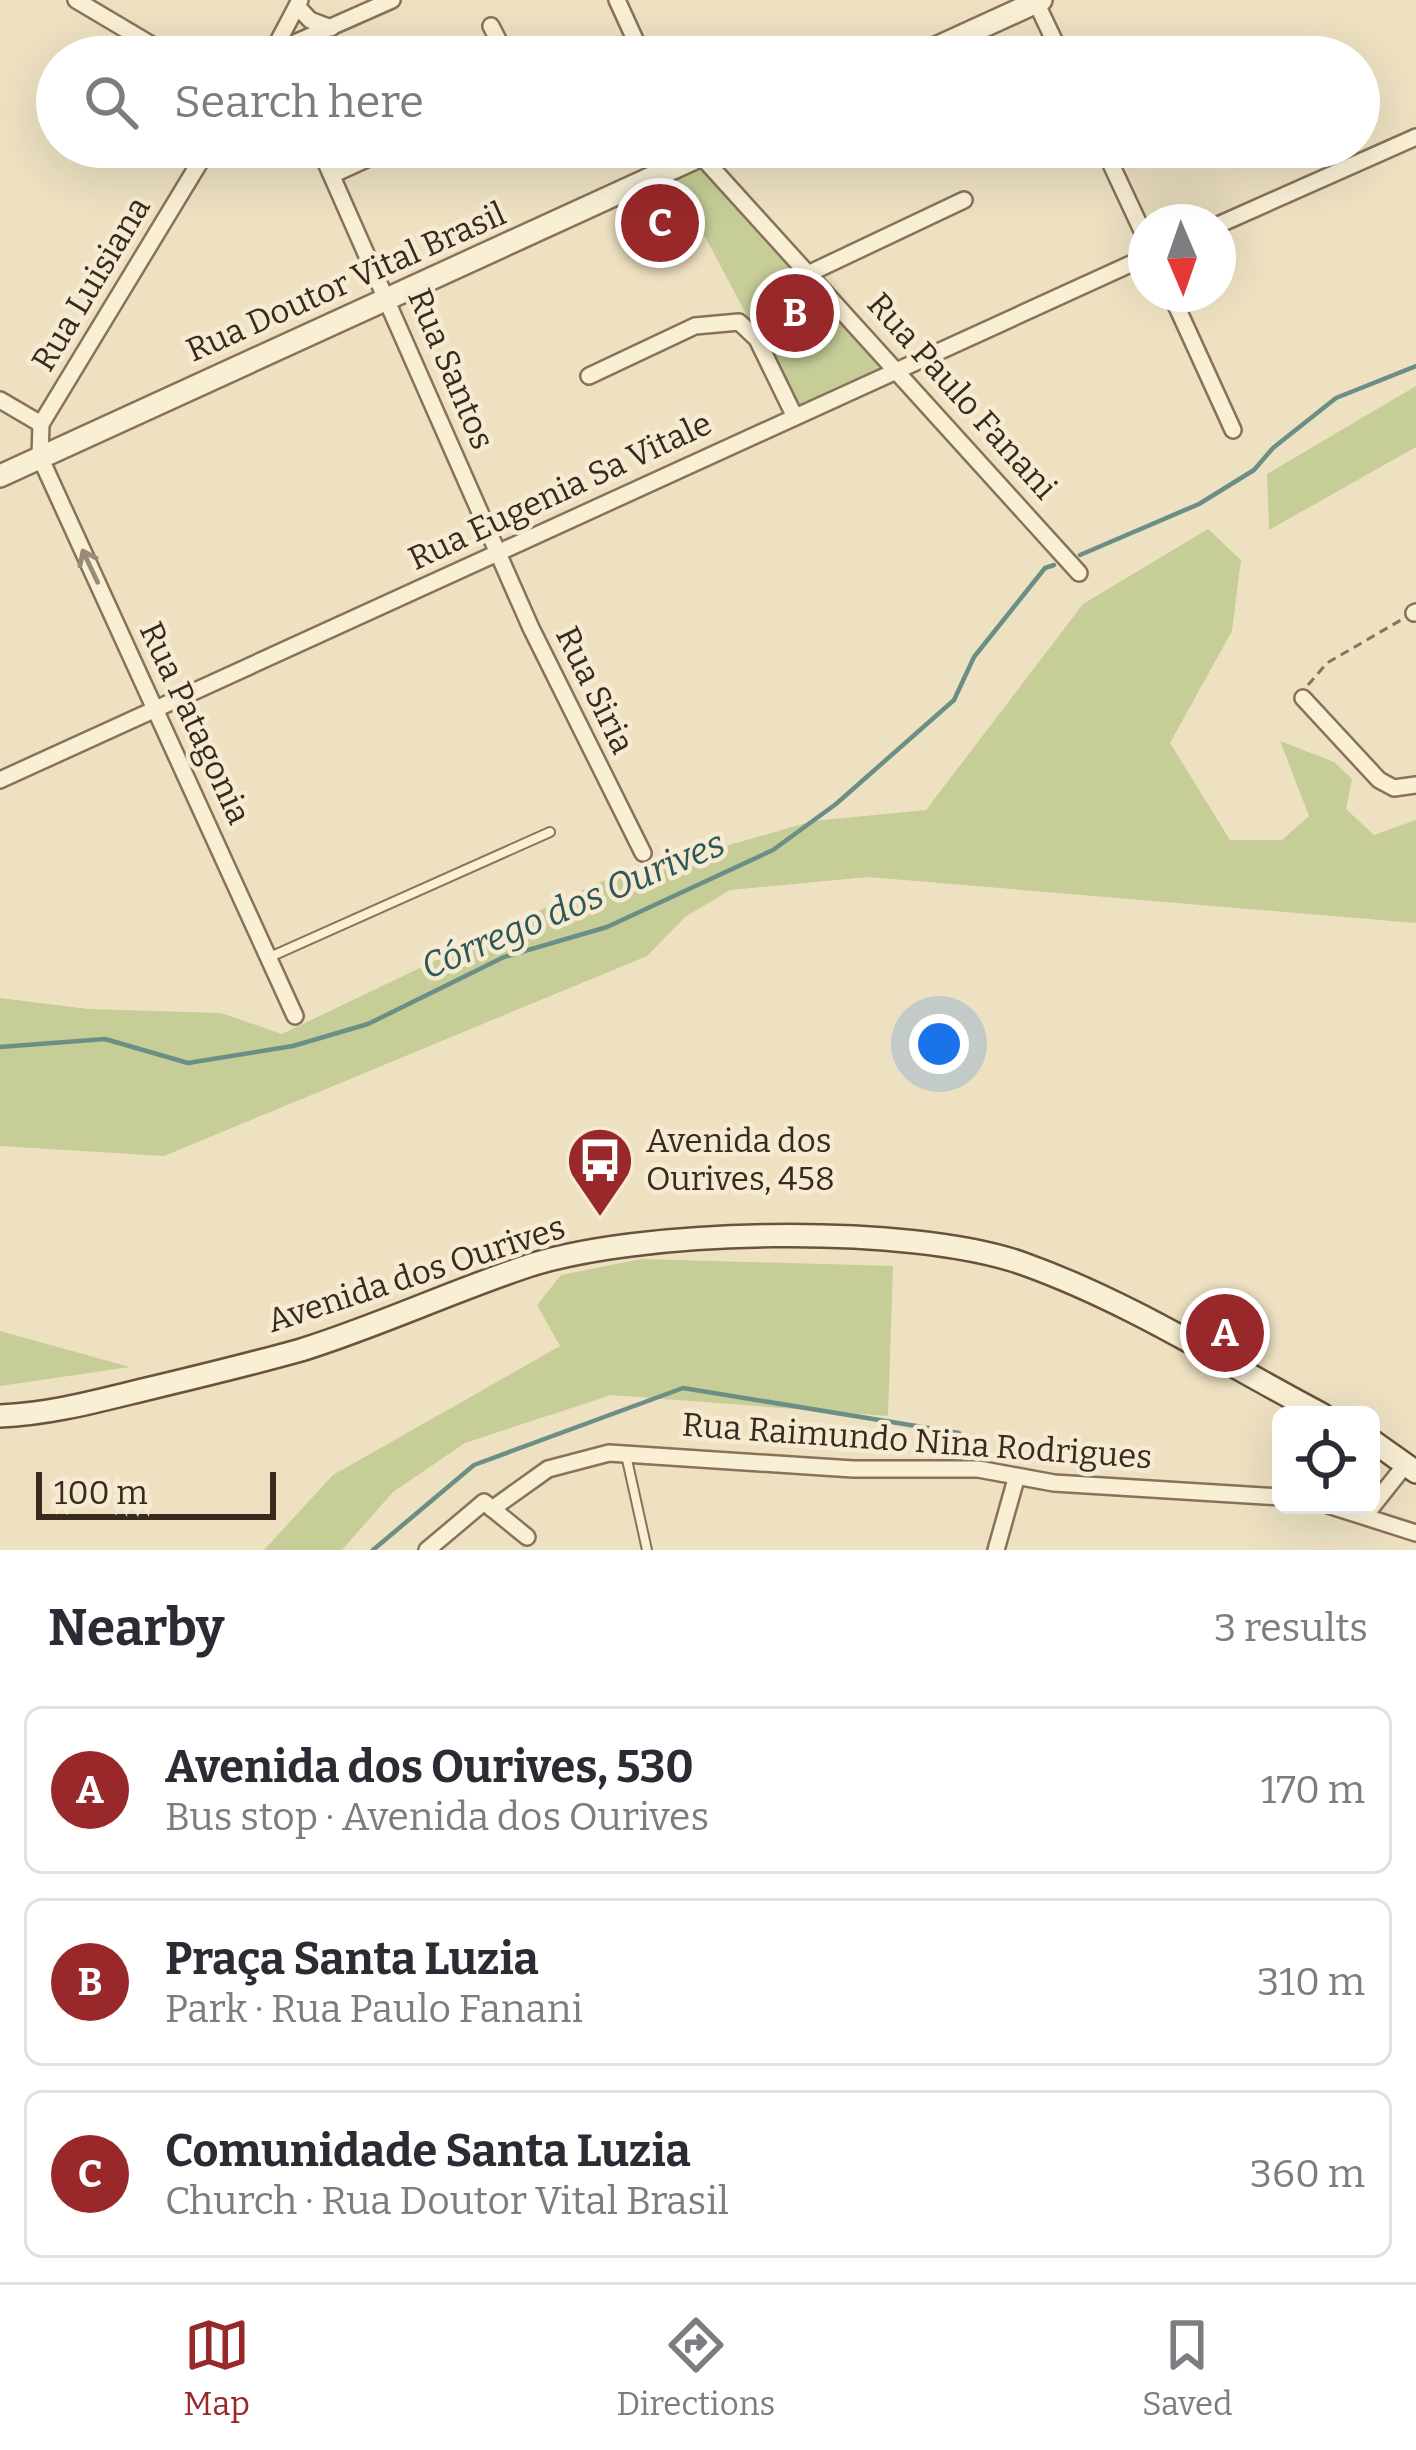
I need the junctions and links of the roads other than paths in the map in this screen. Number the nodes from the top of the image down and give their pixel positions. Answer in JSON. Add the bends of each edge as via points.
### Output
{"nodes":[{"id":1,"x":76,"y":0,"type":"edge"},
{"id":2,"x":392,"y":0,"type":"edge"},
{"id":3,"x":617,"y":0,"type":"edge"},
{"id":4,"x":1038,"y":1,"type":"edge"},
{"id":5,"x":299,"y":3,"type":"edge"},
{"id":6,"x":490,"y":26,"type":"dead end"},
{"id":7,"x":331,"y":28,"type":"junction"},
{"id":8,"x":137,"y":36,"type":"edge"},
{"id":9,"x":282,"y":36,"type":"edge"},
{"id":10,"x":314,"y":36,"type":"edge"},
{"id":11,"x":495,"y":36,"type":"edge"},
{"id":12,"x":633,"y":36,"type":"edge"},
{"id":13,"x":962,"y":36,"type":"edge"},
{"id":14,"x":1053,"y":36,"type":"edge"},
{"id":15,"x":1416,"y":137,"type":"edge"},
{"id":16,"x":1380,"y":153,"type":"edge"},
{"id":17,"x":196,"y":168,"type":"edge"},
{"id":18,"x":329,"y":168,"type":"edge"},
{"id":19,"x":347,"y":168,"type":"edge"},
{"id":20,"x":666,"y":168,"type":"edge"},
{"id":21,"x":720,"y":168,"type":"edge"},
{"id":22,"x":1113,"y":168,"type":"edge"},
{"id":23,"x":1346,"y":168,"type":"edge"},
{"id":24,"x":332,"y":175,"type":"junction"},
{"id":25,"x":964,"y":200,"type":"dead end"},
{"id":26,"x":1130,"y":204,"type":"edge"},
{"id":27,"x":1236,"y":217,"type":"edge"},
{"id":28,"x":1128,"y":265,"type":"edge"},
{"id":29,"x":812,"y":272,"type":"junction"},
{"id":30,"x":389,"y":301,"type":"junction"},
{"id":31,"x":1179,"y":312,"type":"edge"},
{"id":32,"x":897,"y":370,"type":"junction"},
{"id":33,"x":589,"y":376,"type":"dead end"},
{"id":34,"x":0,"y":400,"type":"edge"},
{"id":35,"x":795,"y":416,"type":"junction"},
{"id":36,"x":41,"y":424,"type":"junction"},
{"id":37,"x":1233,"y":430,"type":"dead end"},
{"id":38,"x":40,"y":457,"type":"junction"},
{"id":39,"x":0,"y":476,"type":"edge"},
{"id":40,"x":497,"y":551,"type":"junction"},
{"id":41,"x":1079,"y":573,"type":"dead end"},
{"id":42,"x":1303,"y":698,"type":"road end"},
{"id":43,"x":156,"y":711,"type":"junction"},
{"id":44,"x":0,"y":780,"type":"edge"},
{"id":45,"x":1414,"y":786,"type":"edge"},
{"id":46,"x":550,"y":832,"type":"dead end"},
{"id":47,"x":643,"y":853,"type":"dead end"},
{"id":48,"x":270,"y":957,"type":"junction"},
{"id":49,"x":295,"y":1016,"type":"dead end"},
{"id":50,"x":1308,"y":1406,"type":"edge"},
{"id":51,"x":0,"y":1416,"type":"edge"},
{"id":52,"x":1380,"y":1446,"type":"edge"},
{"id":53,"x":626,"y":1454,"type":"junction"},
{"id":54,"x":1411,"y":1468,"type":"edge"},
{"id":55,"x":1016,"y":1479,"type":"junction"},
{"id":56,"x":1272,"y":1496,"type":"edge"},
{"id":57,"x":1380,"y":1500,"type":"edge"},
{"id":58,"x":492,"y":1508,"type":"junction"},
{"id":59,"x":1367,"y":1514,"type":"edge"},
{"id":60,"x":1416,"y":1533,"type":"edge"},
{"id":61,"x":527,"y":1537,"type":"dead end"},
{"id":62,"x":427,"y":1550,"type":"edge"},
{"id":63,"x":647,"y":1550,"type":"edge"},
{"id":64,"x":996,"y":1550,"type":"edge"}],
"edges":[{"from":1,"to":8,"type":"street"},
{"from":2,"to":7,"type":"street"},
{"from":3,"to":12,"type":"street"},
{"from":4,"to":13,"type":"main road"},
{"from":4,"to":14,"type":"street"},
{"from":5,"to":7,"type":"street","via":[[310,20]]},
{"from":5,"to":9,"type":"street"},
{"from":6,"to":11,"type":"street"},
{"from":7,"to":10,"type":"street"},
{"from":15,"to":16,"type":"street"},
{"from":17,"to":36,"type":"street","name":"Rua Luisiana"},
{"from":18,"to":24,"type":"street","name":"Rua Santos"},
{"from":19,"to":24,"type":"street"},
{"from":20,"to":30,"type":"main road","name":"Rua Doutor Vital Brasil"},
{"from":21,"to":29,"type":"street","name":"Rua Paulo Fanani"},
{"from":22,"to":26,"type":"street"},
{"from":23,"to":27,"type":"street"},
{"from":24,"to":30,"type":"street","name":"Rua Santos"},
{"from":25,"to":29,"type":"street"},
{"from":28,"to":32,"type":"street","name":"Rua Eugenia Sa Vitale"},
{"from":29,"to":32,"type":"street","name":"Rua Paulo Fanani"},
{"from":30,"to":38,"type":"main road","name":"Rua Doutor Vital Brasil"},
{"from":30,"to":40,"type":"street","name":"Rua Santos"},
{"from":31,"to":37,"type":"street"},
{"from":32,"to":35,"type":"street","name":"Rua Eugenia Sa Vitale"},
{"from":32,"to":41,"type":"street","name":"Rua Paulo Fanani"},
{"from":33,"to":35,"type":"street","via":[[695,326],[727,320],[757,339]]},
{"from":34,"to":36,"type":"street"},
{"from":35,"to":40,"type":"street","name":"Rua Eugenia Sa Vitale"},
{"from":36,"to":38,"type":"street","name":"Rua Luisiana"},
{"from":38,"to":39,"type":"main road","name":"Rua Doutor Vital Brasil"},
{"from":43,"to":38,"type":"street","name":"Rua Patagonia","one_way":true},
{"from":40,"to":43,"type":"street","name":"Rua Eugenia Sa Vitale"},
{"from":40,"to":47,"type":"street","name":"Rua Siria"},
{"from":42,"to":45,"type":"street","via":[[1379,780]]},
{"from":43,"to":44,"type":"street","name":"Rua Eugenia Sa Vitale"},
{"from":43,"to":48,"type":"street","name":"Rua Patagonia"},
{"from":46,"to":48,"type":"lane"},
{"from":48,"to":49,"type":"street","name":"Rua Patagonia"},
{"from":50,"to":51,"type":"main road","name":"Avenida dos Ourives","via":[[1124,1305],[1020,1263],[896,1243],[738,1238],[590,1250],[304,1348],[79,1406]]},
{"from":52,"to":54,"type":"main road"},
{"from":53,"to":55,"type":"street","name":"Rua Raimundo Nina Rodrigues","via":[[978,1469]]},
{"from":53,"to":58,"type":"street","name":"Rua Raimundo Nina Rodrigues","via":[[548,1469]]},
{"from":53,"to":63,"type":"lane"},
{"from":54,"to":57,"type":"street"},
{"from":55,"to":56,"type":"street","name":"Rua Raimundo Nina Rodrigues"},
{"from":55,"to":64,"type":"street"},
{"from":58,"to":61,"type":"street"},
{"from":58,"to":62,"type":"street","name":"Rua Raimundo Nina Rodrigues","via":[[475,1506]]},
{"from":59,"to":60,"type":"street"}]}
